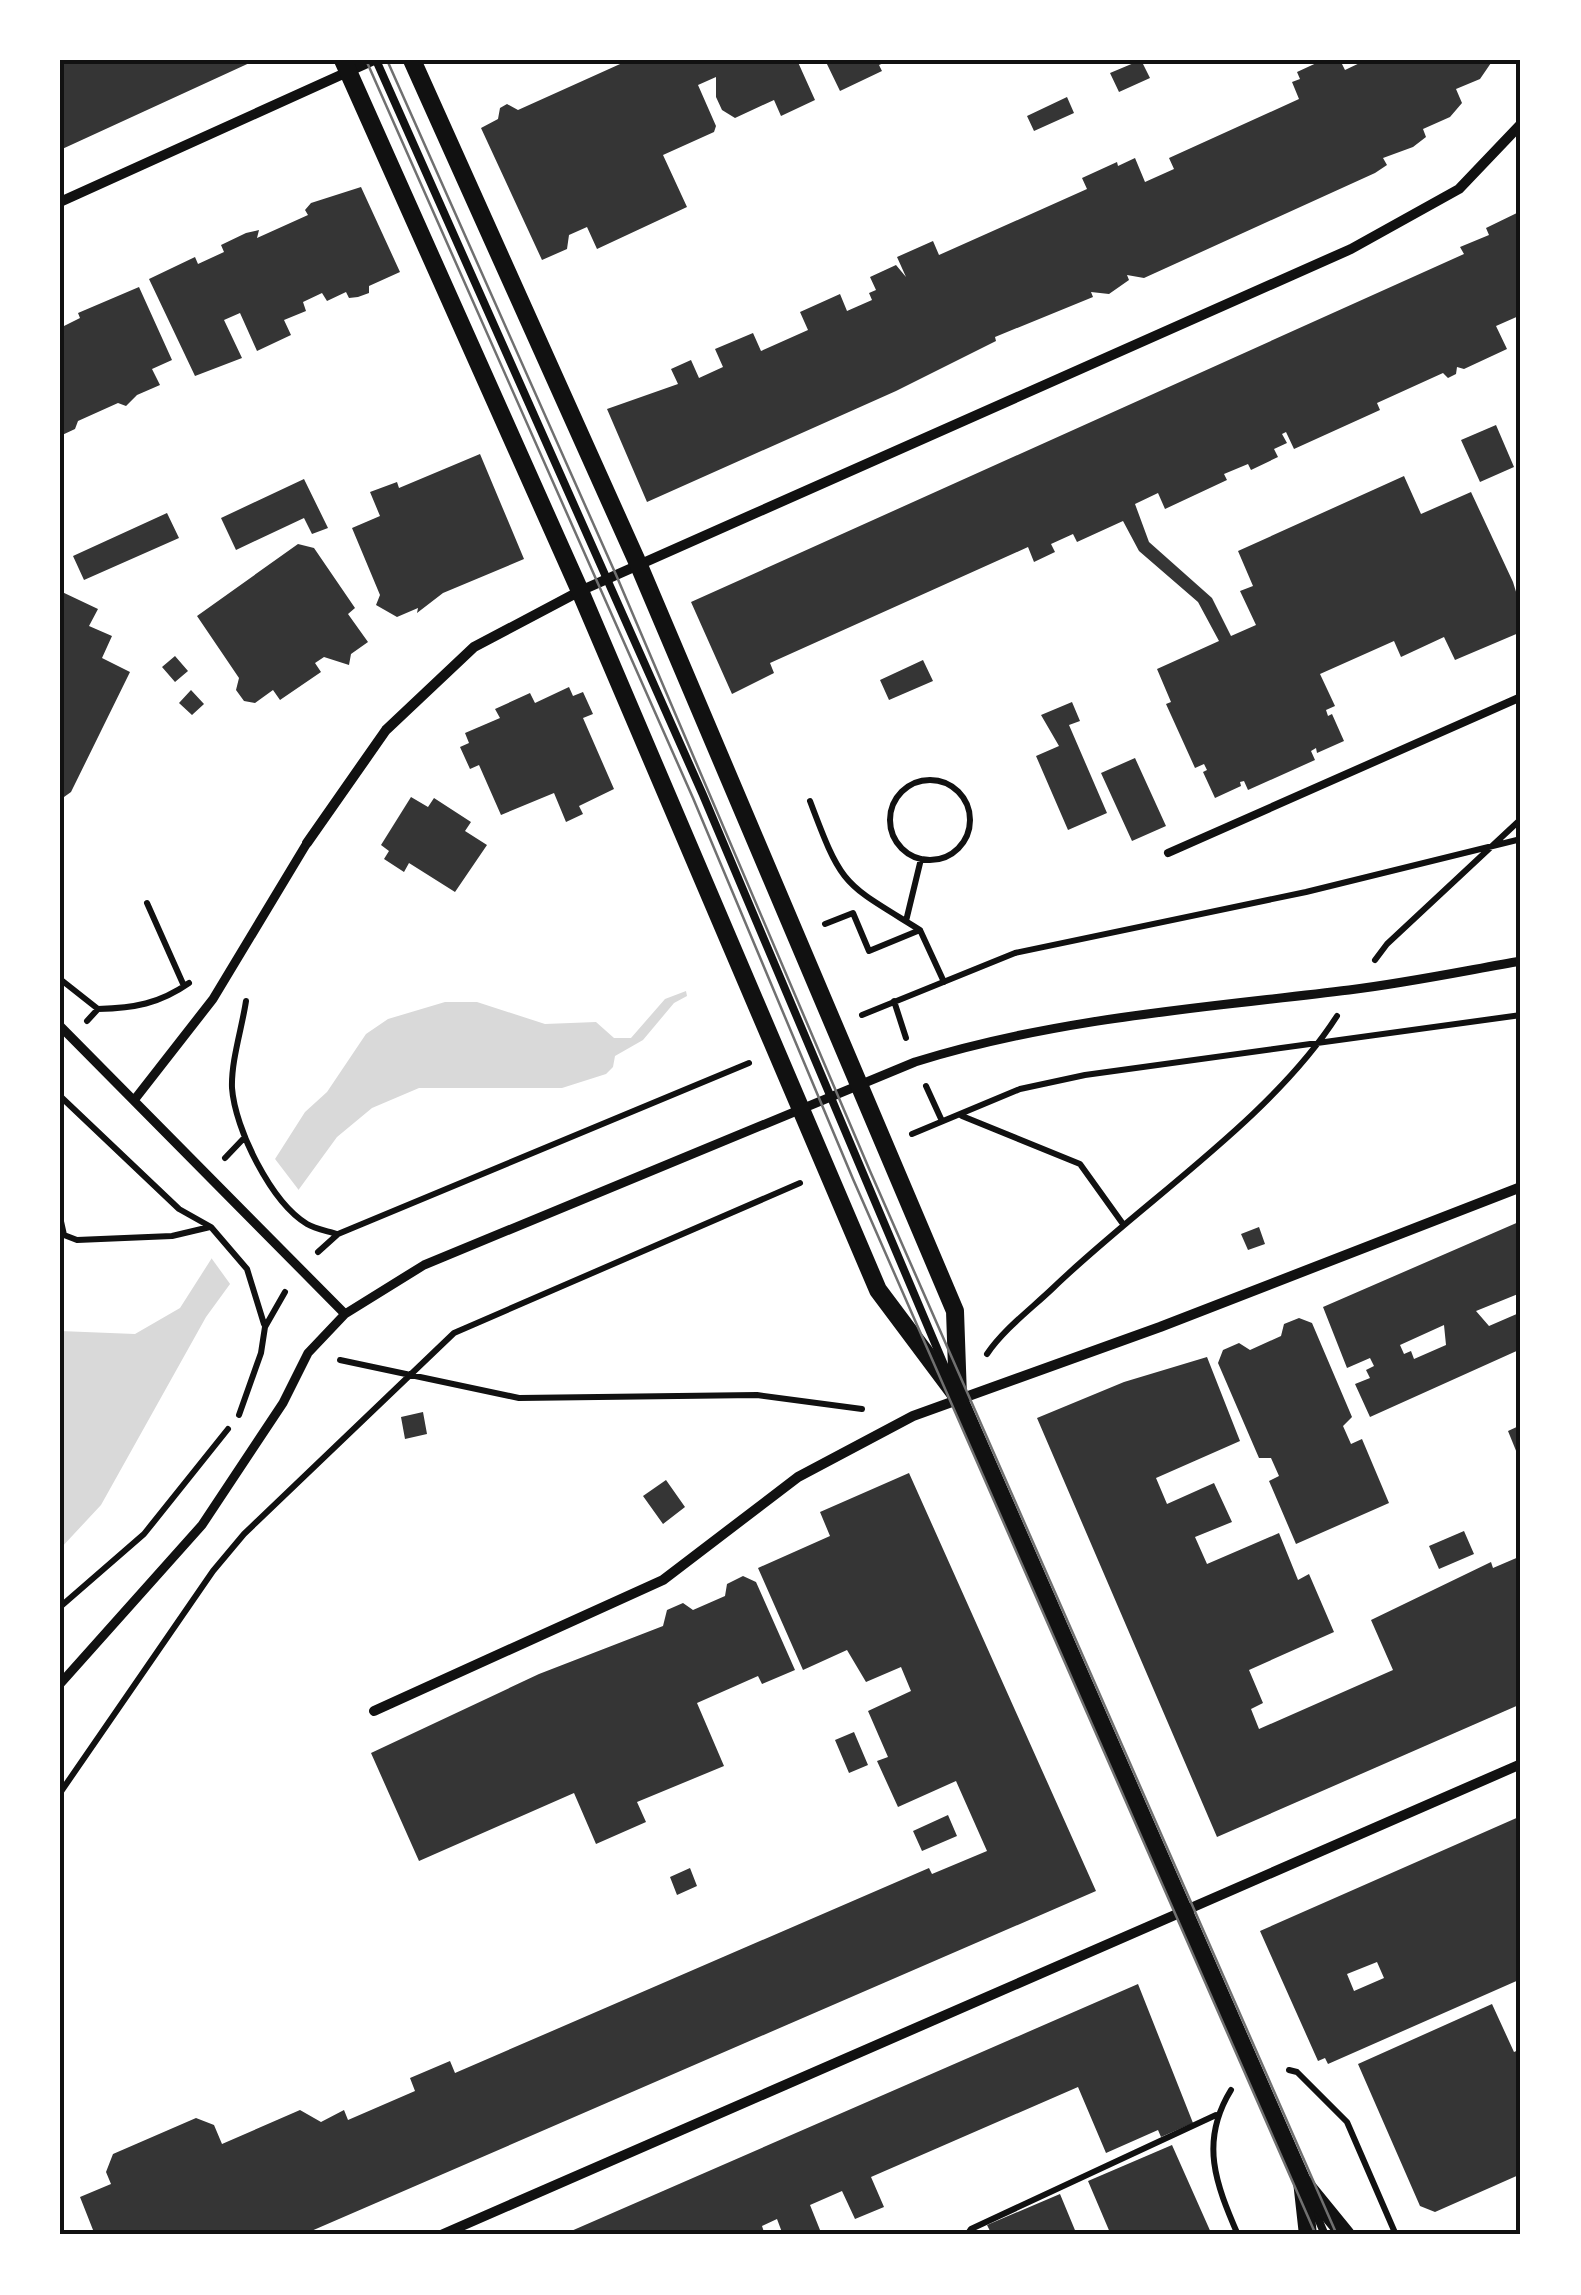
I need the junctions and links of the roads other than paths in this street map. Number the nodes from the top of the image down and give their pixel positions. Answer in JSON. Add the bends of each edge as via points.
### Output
{"nodes":[{"id":1,"x":375,"y":60,"type":"edge"},
{"id":2,"x":412,"y":60,"type":"edge"},
{"id":3,"x":346,"y":66,"type":"edge"},
{"id":4,"x":1521,"y":124,"type":"edge"},
{"id":5,"x":60,"y":202,"type":"edge"},
{"id":6,"x":640,"y":568,"type":"junction"},
{"id":7,"x":609,"y":580,"type":"junction"},
{"id":8,"x":580,"y":591,"type":"junction"},
{"id":9,"x":1521,"y":698,"type":"edge"},
{"id":10,"x":307,"y":844,"type":"joint"},
{"id":11,"x":1168,"y":853,"type":"dead end"},
{"id":12,"x":1521,"y":962,"type":"edge"},
{"id":13,"x":60,"y":1026,"type":"edge"},
{"id":14,"x":135,"y":1099,"type":"junction"},
{"id":15,"x":1521,"y":1187,"type":"edge"},
{"id":16,"x":344,"y":1314,"type":"junction"},
{"id":17,"x":958,"y":1397,"type":"junction"},
{"id":18,"x":60,"y":1684,"type":"edge"},
{"id":19,"x":374,"y":1711,"type":"dead end"},
{"id":20,"x":1521,"y":1764,"type":"edge"},
{"id":21,"x":1186,"y":1910,"type":"junction"},
{"id":22,"x":1302,"y":2181,"type":"junction"},
{"id":23,"x":442,"y":2235,"type":"edge"},
{"id":24,"x":1308,"y":2235,"type":"edge"},
{"id":25,"x":1326,"y":2235,"type":"edge"},
{"id":26,"x":1346,"y":2235,"type":"edge"}],
"edges":[{"from":1,"to":3,"type":"street"},
{"from":1,"to":7,"type":"lane"},
{"from":2,"to":6,"type":"street"},
{"from":3,"to":5,"type":"street"},
{"from":3,"to":8,"type":"street"},
{"from":4,"to":6,"type":"street","via":[[1459,189],[1351,249]]},
{"from":6,"to":7,"type":"street"},
{"from":6,"to":17,"type":"street","via":[[955,1310]]},
{"from":7,"to":8,"type":"street"},
{"from":7,"to":17,"type":"lane"},
{"from":8,"to":10,"type":"street","via":[[462,658],[386,730]]},
{"from":8,"to":17,"type":"street","via":[[878,1290]]},
{"from":9,"to":11,"type":"lane"},
{"from":10,"to":14,"type":"street","via":[[212,1000]]},
{"from":12,"to":16,"type":"street","via":[[994,1037],[915,1062],[424,1266]]},
{"from":13,"to":14,"type":"street"},
{"from":14,"to":16,"type":"street"},
{"from":15,"to":17,"type":"street","via":[[1058,1366]]},
{"from":16,"to":18,"type":"street","via":[[308,1353],[202,1525]]},
{"from":17,"to":19,"type":"street","via":[[798,1477],[663,1580]]},
{"from":17,"to":21,"type":"street"},
{"from":20,"to":21,"type":"street"},
{"from":21,"to":22,"type":"street"},
{"from":21,"to":23,"type":"street"},
{"from":22,"to":24,"type":"street"},
{"from":22,"to":25,"type":"lane"},
{"from":22,"to":26,"type":"street"}]}
